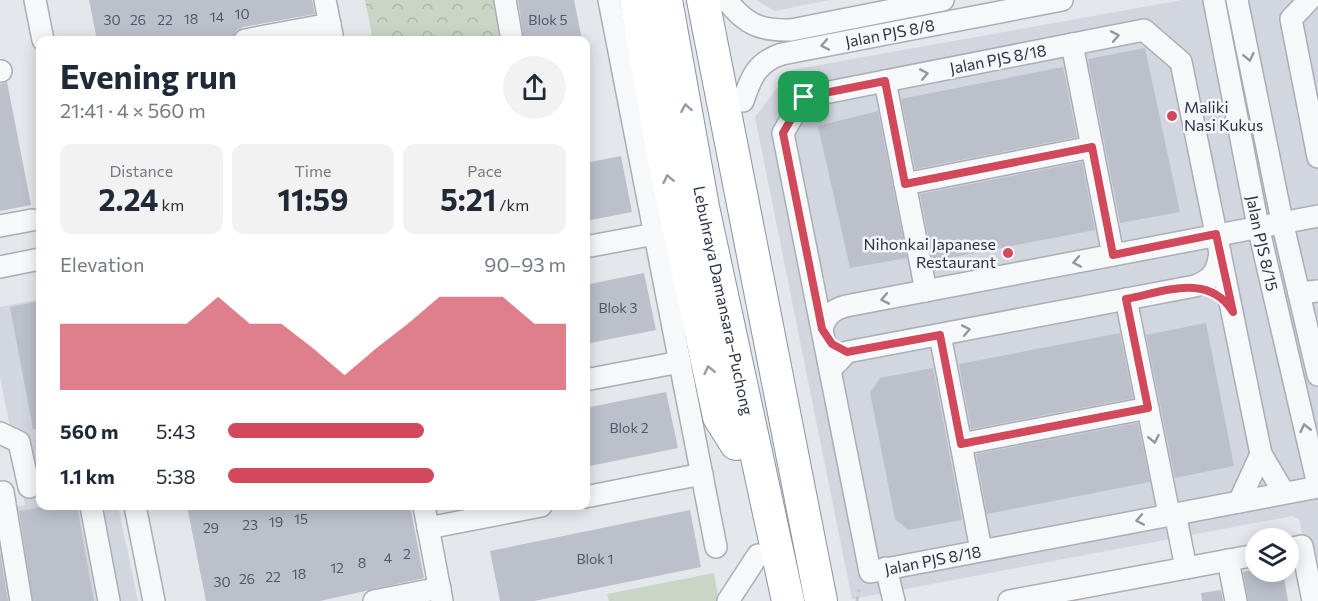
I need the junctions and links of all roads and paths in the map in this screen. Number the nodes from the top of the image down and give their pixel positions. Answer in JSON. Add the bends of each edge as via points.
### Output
{"nodes":[{"id":1,"x":35,"y":0,"type":"edge"},
{"id":2,"x":325,"y":0,"type":"edge"},
{"id":3,"x":505,"y":0,"type":"edge"},
{"id":4,"x":609,"y":0,"type":"edge"},
{"id":5,"x":636,"y":0,"type":"edge"},
{"id":6,"x":666,"y":0,"type":"edge"},
{"id":7,"x":703,"y":0,"type":"edge"},
{"id":8,"x":725,"y":0,"type":"edge"},
{"id":9,"x":942,"y":0,"type":"edge"},
{"id":10,"x":1062,"y":0,"type":"edge"},
{"id":11,"x":1214,"y":0,"type":"edge"},
{"id":12,"x":1237,"y":0,"type":"edge"},
{"id":13,"x":1309,"y":0,"type":"edge"},
{"id":14,"x":331,"y":32,"type":"edge"},
{"id":15,"x":42,"y":36,"type":"edge"},
{"id":16,"x":288,"y":36,"type":"edge"},
{"id":17,"x":512,"y":36,"type":"edge"},
{"id":18,"x":1072,"y":44,"type":"junction"},
{"id":19,"x":885,"y":81,"type":"junction"},
{"id":20,"x":743,"y":101,"type":"junction"},
{"id":21,"x":1092,"y":147,"type":"junction"},
{"id":22,"x":1318,"y":157,"type":"edge"},
{"id":23,"x":905,"y":184,"type":"junction"},
{"id":24,"x":1318,"y":216,"type":"edge"},
{"id":25,"x":32,"y":220,"type":"dead end"},
{"id":26,"x":1282,"y":221,"type":"junction"},
{"id":27,"x":0,"y":226,"type":"edge"},
{"id":28,"x":1258,"y":226,"type":"junction"},
{"id":29,"x":655,"y":234,"type":"junction"},
{"id":30,"x":1218,"y":243,"type":"junction"},
{"id":31,"x":590,"y":246,"type":"edge"},
{"id":32,"x":1113,"y":255,"type":"junction"},
{"id":33,"x":36,"y":261,"type":"edge"},
{"id":34,"x":809,"y":264,"type":"junction"},
{"id":35,"x":0,"y":267,"type":"edge"},
{"id":36,"x":1195,"y":286,"type":"junction"},
{"id":37,"x":926,"y":291,"type":"junction"},
{"id":38,"x":1309,"y":292,"type":"edge"},
{"id":39,"x":1126,"y":299,"type":"junction"},
{"id":40,"x":846,"y":306,"type":"junction"},
{"id":41,"x":1233,"y":312,"type":"junction"},
{"id":42,"x":822,"y":329,"type":"junction"},
{"id":43,"x":940,"y":335,"type":"junction"},
{"id":44,"x":730,"y":336,"type":"junction"},
{"id":45,"x":847,"y":352,"type":"junction"},
{"id":46,"x":680,"y":362,"type":"junction"},
{"id":47,"x":830,"y":370,"type":"junction"},
{"id":48,"x":1318,"y":375,"type":"edge"},
{"id":49,"x":590,"y":379,"type":"edge"},
{"id":50,"x":1148,"y":408,"type":"junction"},
{"id":51,"x":0,"y":433,"type":"edge"},
{"id":52,"x":735,"y":444,"type":"junction"},
{"id":53,"x":961,"y":444,"type":"junction"},
{"id":54,"x":1261,"y":454,"type":"junction"},
{"id":55,"x":702,"y":474,"type":"junction"},
{"id":56,"x":35,"y":485,"type":"edge"},
{"id":57,"x":1318,"y":486,"type":"edge"},
{"id":58,"x":2,"y":492,"type":"edge"},
{"id":59,"x":1284,"y":493,"type":"junction"},
{"id":60,"x":590,"y":496,"type":"edge"},
{"id":61,"x":1239,"y":502,"type":"junction"},
{"id":62,"x":92,"y":510,"type":"edge"},
{"id":63,"x":136,"y":510,"type":"edge"},
{"id":64,"x":425,"y":510,"type":"edge"},
{"id":65,"x":520,"y":510,"type":"edge"},
{"id":66,"x":1172,"y":513,"type":"junction"},
{"id":67,"x":428,"y":528,"type":"junction"},
{"id":68,"x":716,"y":547,"type":"dead end"},
{"id":69,"x":1299,"y":547,"type":"edge"},
{"id":70,"x":981,"y":550,"type":"junction"},
{"id":71,"x":758,"y":555,"type":"junction"},
{"id":72,"x":1245,"y":557,"type":"edge"},
{"id":73,"x":1228,"y":560,"type":"junction"},
{"id":74,"x":886,"y":568,"type":"junction"},
{"id":75,"x":1186,"y":568,"type":"junction"},
{"id":76,"x":441,"y":594,"type":"edge"},
{"id":77,"x":848,"y":597,"type":"edge"},
{"id":78,"x":21,"y":601,"type":"edge"},
{"id":79,"x":109,"y":601,"type":"edge"},
{"id":80,"x":154,"y":601,"type":"edge"},
{"id":81,"x":374,"y":601,"type":"edge"},
{"id":82,"x":728,"y":601,"type":"edge"},
{"id":83,"x":768,"y":601,"type":"edge"},
{"id":84,"x":788,"y":601,"type":"edge"},
{"id":85,"x":821,"y":601,"type":"edge"},
{"id":86,"x":857,"y":601,"type":"edge"},
{"id":87,"x":894,"y":601,"type":"edge"},
{"id":88,"x":1009,"y":601,"type":"edge"},
{"id":89,"x":1236,"y":601,"type":"edge"},
{"id":90,"x":1313,"y":601,"type":"edge"}],
"edges":[{"from":1,"to":15,"type":"street"},
{"from":2,"to":14,"type":"street"},
{"from":3,"to":17,"type":"street"},
{"from":4,"to":29,"type":"street"},
{"from":52,"to":5,"type":"highway","one_way":true,"via":[[719,417],[663,155]]},
{"from":44,"to":6,"type":"highway","name":"Lebuhraya Damansara–Puchong","one_way":true},
{"from":7,"to":85,"type":"highway","name":"Lebuhraya Damansara–Puchong"},
{"from":8,"to":9,"type":"street","name":"Jalan PJS 8/8","via":[[739,16],[771,31]]},
{"from":8,"to":20,"type":"highway"},
{"from":10,"to":20,"type":"street","name":"Jalan PJS 8/8","one_way":true,"via":[[782,54],[758,66]]},
{"from":11,"to":28,"type":"street","name":"Jalan PJS 8/15"},
{"from":12,"to":26,"type":"street","name":"Jalan PJS 8/15","one_way":true},
{"from":13,"to":22,"type":"street","via":[[1291,19]]},
{"from":14,"to":16,"type":"street"},
{"from":19,"to":18,"type":"street","name":"Jalan PJS 8/18","one_way":true},
{"from":18,"to":21,"type":"street"},
{"from":18,"to":30,"type":"street","name":"Jalan PJS 8/18","one_way":true,"via":[[1144,30],[1182,62]]},
{"from":19,"to":23,"type":"street"},
{"from":19,"to":34,"type":"street","name":"Jalan PJS 8/18","via":[[804,97],[783,133]]},
{"from":20,"to":77,"type":"highway","via":[[802,421]]},
{"from":21,"to":23,"type":"street"},
{"from":21,"to":32,"type":"street"},
{"from":23,"to":37,"type":"street"},
{"from":24,"to":26,"type":"street"},
{"from":25,"to":27,"type":"street"},
{"from":26,"to":28,"type":"street"},
{"from":26,"to":38,"type":"street","name":"Jalan PJS 8/15"},
{"from":28,"to":30,"type":"street"},
{"from":57,"to":28,"type":"street","name":"Jalan PJS 8/15","one_way":true},
{"from":29,"to":31,"type":"street"},
{"from":29,"to":46,"type":"street"},
{"from":30,"to":32,"type":"street"},
{"from":30,"to":36,"type":"street","via":[[1215,274]]},
{"from":30,"to":41,"type":"street","name":"Jalan PJS 8/18"},
{"from":32,"to":37,"type":"street","one_way":true},
{"from":33,"to":35,"type":"street"},
{"from":34,"to":40,"type":"street","name":"Jalan PJS 8/18","via":[[821,285]]},
{"from":34,"to":42,"type":"street","name":"Jalan PJS 8/18"},
{"from":36,"to":39,"type":"street"},
{"from":36,"to":41,"type":"street","via":[[1221,296]]},
{"from":37,"to":40,"type":"street","one_way":true},
{"from":38,"to":48,"type":"street","name":"Jalan PJS 8/15"},
{"from":43,"to":39,"type":"street","one_way":true},
{"from":39,"to":50,"type":"street"},
{"from":40,"to":42,"type":"street","via":[[833,310]]},
{"from":41,"to":54,"type":"street","name":"Jalan PJS 8/18"},
{"from":42,"to":45,"type":"street","via":[[832,344]]},
{"from":42,"to":47,"type":"street","name":"Jalan PJS 8/18"},
{"from":43,"to":45,"type":"street"},
{"from":43,"to":53,"type":"street"},
{"from":44,"to":52,"type":"highway"},
{"from":44,"to":84,"type":"highway","name":"Lebuhraya Damansara–Puchong"},
{"from":45,"to":47,"type":"street"},
{"from":46,"to":49,"type":"street"},
{"from":46,"to":55,"type":"street"},
{"from":47,"to":74,"type":"street","name":"Jalan PJS 8/18","via":[[870,572]]},
{"from":50,"to":53,"type":"street"},
{"from":50,"to":66,"type":"street","one_way":true},
{"from":51,"to":56,"type":"street","via":[[20,442]]},
{"from":52,"to":71,"type":"highway"},
{"from":53,"to":70,"type":"street"},
{"from":54,"to":59,"type":"street","name":"Jalan PJS 8/18"},
{"from":54,"to":61,"type":"street"},
{"from":55,"to":60,"type":"street"},
{"from":55,"to":68,"type":"street"},
{"from":56,"to":58,"type":"street"},
{"from":57,"to":59,"type":"street","name":"Jalan PJS 8/18"},
{"from":58,"to":78,"type":"street"},
{"from":59,"to":61,"type":"street","name":"Jalan PJS 8/18"},
{"from":61,"to":66,"type":"street","name":"Jalan PJS 8/18"},
{"from":62,"to":79,"type":"street"},
{"from":63,"to":80,"type":"street"},
{"from":64,"to":67,"type":"street"},
{"from":65,"to":67,"type":"street"},
{"from":66,"to":70,"type":"street","name":"Jalan PJS 8/18","one_way":true},
{"from":66,"to":75,"type":"street"},
{"from":67,"to":76,"type":"street"},
{"from":69,"to":90,"type":"street","via":[[1302,546]]},
{"from":70,"to":74,"type":"street","name":"Jalan PJS 8/18"},
{"from":71,"to":82,"type":"street"},
{"from":71,"to":83,"type":"highway"},
{"from":72,"to":73,"type":"street"},
{"from":73,"to":75,"type":"street"},
{"from":73,"to":89,"type":"street"},
{"from":74,"to":87,"type":"street"},
{"from":75,"to":88,"type":"street"},
{"from":76,"to":81,"type":"street"},
{"from":77,"to":86,"type":"path"}]}
